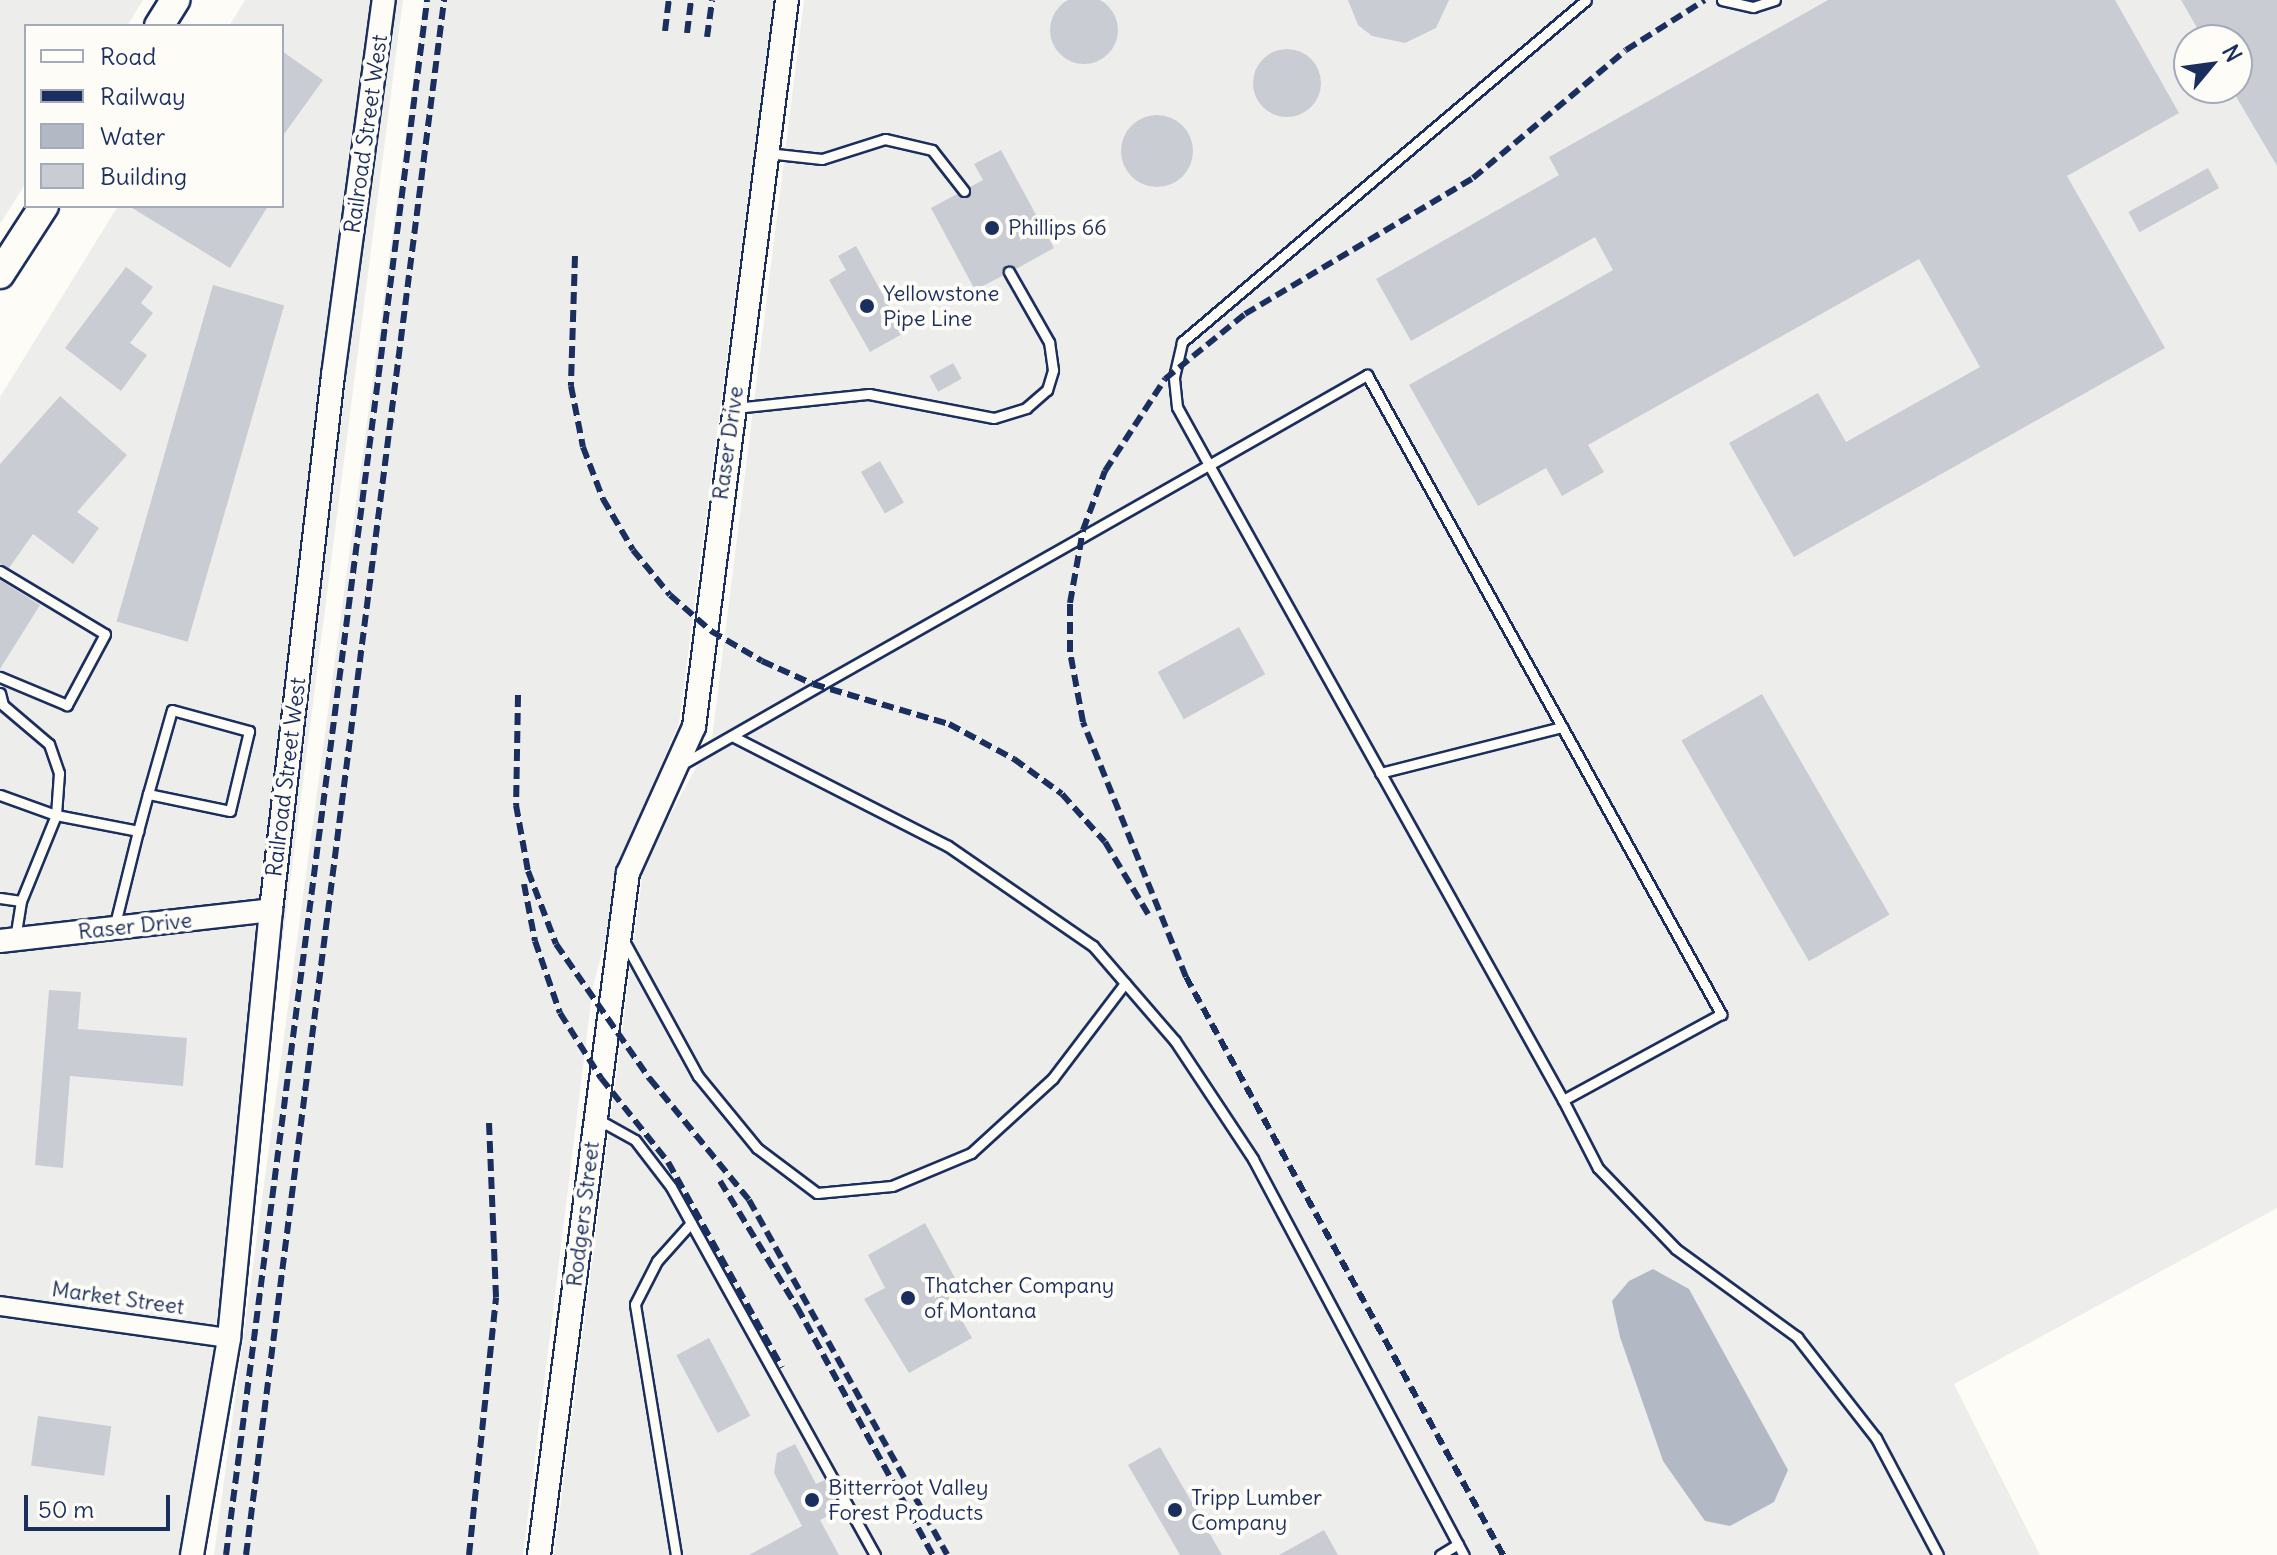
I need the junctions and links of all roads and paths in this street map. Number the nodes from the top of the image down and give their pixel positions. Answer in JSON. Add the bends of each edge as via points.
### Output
{"nodes":[{"id":1,"x":175,"y":0,"type":"edge"},
{"id":2,"x":384,"y":0,"type":"edge"},
{"id":3,"x":787,"y":0,"type":"edge"},
{"id":4,"x":1586,"y":0,"type":"edge"},
{"id":5,"x":1722,"y":0,"type":"edge"},
{"id":6,"x":1775,"y":0,"type":"edge"},
{"id":7,"x":160,"y":24,"type":"edge"},
{"id":8,"x":767,"y":153,"type":"junction"},
{"id":9,"x":964,"y":191,"type":"dead end"},
{"id":10,"x":43,"y":208,"type":"edge"},
{"id":11,"x":1009,"y":272,"type":"dead end"},
{"id":12,"x":0,"y":274,"type":"edge"},
{"id":13,"x":732,"y":409,"type":"junction"},
{"id":14,"x":1209,"y":465,"type":"junction"},
{"id":15,"x":0,"y":571,"type":"edge"},
{"id":16,"x":0,"y":677,"type":"edge"},
{"id":17,"x":0,"y":693,"type":"edge"},
{"id":18,"x":1562,"y":727,"type":"junction"},
{"id":19,"x":732,"y":736,"type":"junction"},
{"id":20,"x":674,"y":768,"type":"junction"},
{"id":21,"x":1380,"y":773,"type":"junction"},
{"id":22,"x":148,"y":794,"type":"junction"},
{"id":23,"x":0,"y":795,"type":"edge"},
{"id":24,"x":56,"y":815,"type":"junction"},
{"id":25,"x":138,"y":831,"type":"junction"},
{"id":26,"x":628,"y":873,"type":"joint"},
{"id":27,"x":0,"y":898,"type":"edge"},
{"id":28,"x":21,"y":901,"type":"junction"},
{"id":29,"x":271,"y":910,"type":"junction"},
{"id":30,"x":114,"y":928,"type":"junction"},
{"id":31,"x":620,"y":933,"type":"junction"},
{"id":32,"x":7,"y":940,"type":"edge"},
{"id":33,"x":1125,"y":983,"type":"junction"},
{"id":34,"x":1563,"y":1100,"type":"junction"},
{"id":35,"x":596,"y":1118,"type":"junction"},
{"id":36,"x":691,"y":1223,"type":"junction"},
{"id":37,"x":0,"y":1306,"type":"edge"},
{"id":38,"x":229,"y":1338,"type":"junction"},
{"id":39,"x":1458,"y":1544,"type":"junction"},
{"id":40,"x":192,"y":1555,"type":"edge"},
{"id":41,"x":539,"y":1555,"type":"edge"},
{"id":42,"x":676,"y":1555,"type":"edge"},
{"id":43,"x":875,"y":1555,"type":"edge"},
{"id":44,"x":1440,"y":1555,"type":"edge"},
{"id":45,"x":1464,"y":1555,"type":"edge"},
{"id":46,"x":1938,"y":1555,"type":"edge"}],
"edges":[{"from":1,"to":7,"type":"main road"},
{"from":2,"to":29,"type":"street","name":"Railroad Street West","via":[[333,375]]},
{"from":3,"to":8,"type":"street","name":"Raser Drive"},
{"from":4,"to":14,"type":"lane","via":[[1182,342],[1174,377],[1177,407]]},
{"from":5,"to":6,"type":"lane","via":[[1753,7]]},
{"from":8,"to":9,"type":"lane","via":[[822,159],[885,139],[932,150]]},
{"from":8,"to":13,"type":"street","name":"Raser Drive"},
{"from":10,"to":12,"type":"main road"},
{"from":11,"to":13,"type":"lane","via":[[1049,342],[1053,370],[1047,390],[1026,408],[994,418],[869,394]]},
{"from":13,"to":20,"type":"street","name":"Raser Drive","via":[[694,727]]},
{"from":14,"to":18,"type":"lane","via":[[1367,375]]},
{"from":14,"to":19,"type":"lane"},
{"from":14,"to":21,"type":"lane"},
{"from":15,"to":16,"type":"lane","via":[[105,634],[67,705]]},
{"from":17,"to":24,"type":"lane","via":[[3,705],[49,744],[59,773]]},
{"from":18,"to":21,"type":"lane"},
{"from":18,"to":34,"type":"lane","via":[[1721,1014]]},
{"from":19,"to":20,"type":"lane"},
{"from":19,"to":33,"type":"lane","via":[[948,846],[1093,946]]},
{"from":20,"to":26,"type":"street","name":"Raser Drive"},
{"from":21,"to":34,"type":"lane"},
{"from":22,"to":22,"type":"lane","via":[[172,710],[249,731],[230,811]]},
{"from":22,"to":25,"type":"lane"},
{"from":23,"to":24,"type":"lane"},
{"from":24,"to":25,"type":"lane"},
{"from":24,"to":28,"type":"lane"},
{"from":25,"to":30,"type":"lane"},
{"from":26,"to":31,"type":"street","name":"Rodgers Street"},
{"from":27,"to":28,"type":"lane"},
{"from":28,"to":32,"type":"lane"},
{"from":29,"to":30,"type":"street","name":"Raser Drive"},
{"from":29,"to":38,"type":"street","name":"Railroad Street West"},
{"from":30,"to":32,"type":"street","name":"Raser Drive"},
{"from":31,"to":33,"type":"lane","via":[[698,1076],[757,1148],[817,1193],[892,1186],[971,1153],[1053,1078]]},
{"from":31,"to":35,"type":"street","name":"Rodgers Street"},
{"from":33,"to":39,"type":"lane","via":[[1175,1041],[1253,1159]]},
{"from":34,"to":46,"type":"lane","via":[[1598,1168],[1676,1249],[1797,1337],[1876,1438]]},
{"from":35,"to":36,"type":"lane","via":[[635,1140]]},
{"from":35,"to":41,"type":"street","name":"Rodgers Street"},
{"from":36,"to":42,"type":"lane","via":[[657,1261],[635,1304]]},
{"from":36,"to":43,"type":"lane"},
{"from":37,"to":38,"type":"street","name":"Market Street"},
{"from":38,"to":40,"type":"street","name":"Railroad Street West"},
{"from":39,"to":44,"type":"lane"},
{"from":39,"to":45,"type":"lane"}]}
